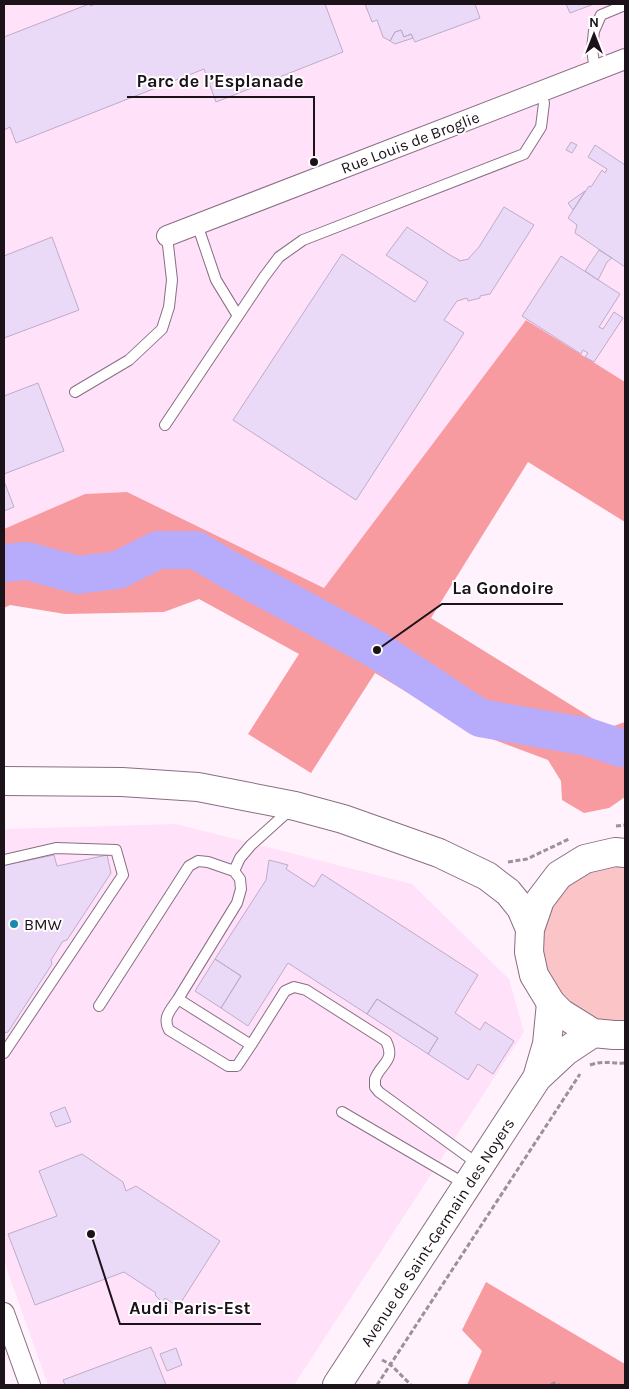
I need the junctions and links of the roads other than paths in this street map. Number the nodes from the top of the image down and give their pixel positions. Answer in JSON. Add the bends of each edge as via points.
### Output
{"nodes":[{"id":1,"x":625,"y":5,"type":"edge"},
{"id":2,"x":625,"y":59,"type":"edge"},
{"id":3,"x":595,"y":71,"type":"junction"},
{"id":4,"x":540,"y":92,"type":"junction"},
{"id":5,"x":197,"y":224,"type":"junction"},
{"id":6,"x":167,"y":236,"type":"joint"},
{"id":7,"x":238,"y":316,"type":"junction"},
{"id":8,"x":75,"y":392,"type":"dead end"},
{"id":9,"x":165,"y":425,"type":"dead end"},
{"id":10,"x":4,"y":781,"type":"edge"},
{"id":11,"x":295,"y":806,"type":"junction"},
{"id":12,"x":625,"y":853,"type":"edge"},
{"id":13,"x":4,"y":860,"type":"edge"},
{"id":14,"x":234,"y":871,"type":"junction"},
{"id":15,"x":559,"y":875,"type":"junction"},
{"id":16,"x":487,"y":876,"type":"junction"},
{"id":17,"x":530,"y":929,"type":"junction"},
{"id":18,"x":178,"y":999,"type":"junction"},
{"id":19,"x":551,"y":1003,"type":"junction"},
{"id":20,"x":99,"y":1006,"type":"dead end"},
{"id":21,"x":592,"y":1033,"type":"junction"},
{"id":22,"x":625,"y":1035,"type":"edge"},
{"id":23,"x":251,"y":1045,"type":"junction"},
{"id":24,"x":4,"y":1053,"type":"edge"},
{"id":25,"x":537,"y":1078,"type":"junction"},
{"id":26,"x":342,"y":1112,"type":"dead end"},
{"id":27,"x":474,"y":1176,"type":"junction"},
{"id":28,"x":4,"y":1313,"type":"edge"},
{"id":29,"x":30,"y":1385,"type":"edge"},
{"id":30,"x":337,"y":1385,"type":"edge"}],
"edges":[{"from":1,"to":3,"type":"lane","via":[[600,15],[592,49]]},
{"from":2,"to":3,"type":"street","name":"Rue Louis de Broglie"},
{"from":3,"to":4,"type":"street","name":"Rue Louis de Broglie"},
{"from":4,"to":5,"type":"street","name":"Rue Louis de Broglie"},
{"from":4,"to":7,"type":"lane","via":[[544,103],[541,127],[524,154],[303,240],[279,257]]},
{"from":5,"to":6,"type":"street","name":"Rue Louis de Broglie"},
{"from":5,"to":7,"type":"lane","via":[[216,280]]},
{"from":6,"to":8,"type":"lane","via":[[172,280],[170,308],[162,329],[130,360]]},
{"from":7,"to":9,"type":"lane"},
{"from":10,"to":11,"type":"main road","via":[[122,782],[198,787]]},
{"from":11,"to":14,"type":"lane","via":[[251,845]]},
{"from":11,"to":16,"type":"main road","via":[[343,819],[439,853]]},
{"from":12,"to":15,"type":"main road","via":[[585,859]]},
{"from":13,"to":24,"type":"lane","via":[[56,848],[116,850],[123,875]]},
{"from":14,"to":18,"type":"lane","via":[[241,889],[237,903]]},
{"from":14,"to":20,"type":"lane","via":[[208,862],[198,861],[189,866]]},
{"from":15,"to":16,"type":"main road","via":[[519,882]]},
{"from":15,"to":17,"type":"main road","via":[[540,900]]},
{"from":16,"to":17,"type":"main road","via":[[508,892],[521,908]]},
{"from":17,"to":19,"type":"main road","via":[[529,952],[534,975]]},
{"from":18,"to":23,"type":"lane"},
{"from":18,"to":23,"type":"lane","via":[[166,1017],[168,1030],[228,1066],[237,1066]]},
{"from":19,"to":21,"type":"main road"},
{"from":19,"to":25,"type":"main road","name":"Avenue de Saint-Germain des Noyers","via":[[547,1044]]},
{"from":21,"to":22,"type":"main road"},
{"from":21,"to":25,"type":"main road","name":"Avenue de Saint-Germain des Noyers","via":[[566,1051]]},
{"from":23,"to":27,"type":"lane","via":[[285,991],[294,987],[306,990],[386,1041],[390,1055],[375,1079],[375,1087]]},
{"from":25,"to":27,"type":"main road","name":"Avenue de Saint-Germain des Noyers"},
{"from":26,"to":27,"type":"lane"},
{"from":27,"to":30,"type":"main road","name":"Avenue de Saint-Germain des Noyers"},
{"from":28,"to":29,"type":"street"}]}
